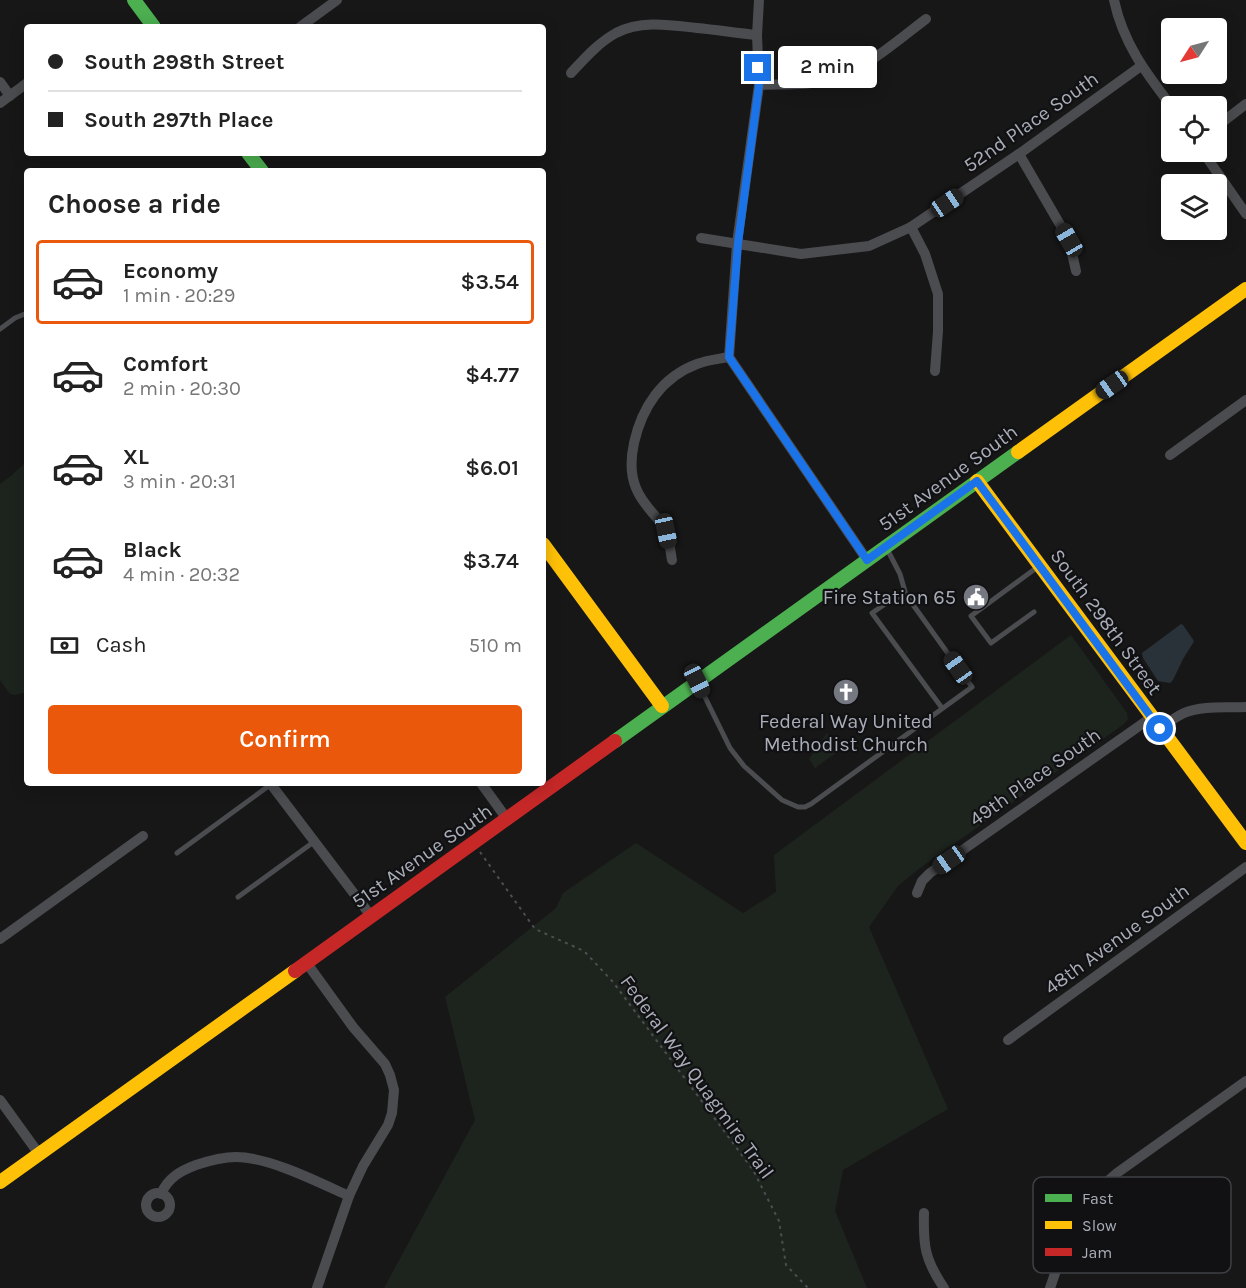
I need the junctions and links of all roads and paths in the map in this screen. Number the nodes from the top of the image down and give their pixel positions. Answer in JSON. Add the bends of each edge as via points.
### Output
{"nodes":[{"id":1,"x":134,"y":0,"type":"edge"},
{"id":2,"x":337,"y":0,"type":"edge"},
{"id":3,"x":759,"y":0,"type":"edge"},
{"id":4,"x":1114,"y":0,"type":"edge"},
{"id":5,"x":926,"y":19,"type":"dead end"},
{"id":6,"x":152,"y":24,"type":"edge"},
{"id":7,"x":308,"y":24,"type":"edge"},
{"id":8,"x":757,"y":35,"type":"junction"},
{"id":9,"x":1141,"y":66,"type":"junction"},
{"id":10,"x":571,"y":73,"type":"dead end"},
{"id":11,"x":0,"y":82,"type":"edge"},
{"id":12,"x":24,"y":85,"type":"edge"},
{"id":13,"x":759,"y":85,"type":"junction"},
{"id":14,"x":10,"y":96,"type":"junction"},
{"id":15,"x":1164,"y":96,"type":"edge"},
{"id":16,"x":0,"y":103,"type":"edge"},
{"id":17,"x":1246,"y":104,"type":"edge"},
{"id":18,"x":1227,"y":119,"type":"edge"},
{"id":19,"x":1019,"y":154,"type":"junction"},
{"id":20,"x":250,"y":156,"type":"edge"},
{"id":21,"x":1210,"y":162,"type":"edge"},
{"id":22,"x":260,"y":168,"type":"edge"},
{"id":23,"x":1246,"y":214,"type":"edge"},
{"id":24,"x":911,"y":227,"type":"junction"},
{"id":25,"x":701,"y":238,"type":"dead end"},
{"id":26,"x":738,"y":243,"type":"junction"},
{"id":27,"x":1076,"y":271,"type":"dead end"},
{"id":28,"x":1246,"y":289,"type":"edge"},
{"id":29,"x":24,"y":314,"type":"edge"},
{"id":30,"x":0,"y":329,"type":"edge"},
{"id":31,"x":729,"y":357,"type":"junction"},
{"id":32,"x":935,"y":371,"type":"dead end"},
{"id":33,"x":1246,"y":400,"type":"edge"},
{"id":34,"x":1170,"y":455,"type":"dead end"},
{"id":35,"x":977,"y":481,"type":"junction"},
{"id":36,"x":886,"y":546,"type":"junction"},
{"id":37,"x":546,"y":548,"type":"edge"},
{"id":38,"x":672,"y":560,"type":"dead end"},
{"id":39,"x":867,"y":560,"type":"junction"},
{"id":40,"x":1040,"y":565,"type":"junction"},
{"id":41,"x":906,"y":595,"type":"junction"},
{"id":42,"x":1034,"y":612,"type":"dead end"},
{"id":43,"x":697,"y":681,"type":"junction"},
{"id":44,"x":662,"y":706,"type":"junction"},
{"id":45,"x":1246,"y":707,"type":"edge"},
{"id":46,"x":942,"y":708,"type":"junction"},
{"id":47,"x":1156,"y":723,"type":"junction"},
{"id":48,"x":268,"y":786,"type":"edge"},
{"id":49,"x":273,"y":786,"type":"edge"},
{"id":50,"x":483,"y":786,"type":"edge"},
{"id":51,"x":507,"y":819,"type":"junction"},
{"id":52,"x":143,"y":836,"type":"dead end"},
{"id":53,"x":315,"y":841,"type":"junction"},
{"id":54,"x":473,"y":843,"type":"junction"},
{"id":55,"x":1246,"y":843,"type":"edge"},
{"id":56,"x":177,"y":853,"type":"dead end"},
{"id":57,"x":1246,"y":867,"type":"edge"},
{"id":58,"x":917,"y":893,"type":"dead end"},
{"id":59,"x":238,"y":897,"type":"dead end"},
{"id":60,"x":371,"y":916,"type":"junction"},
{"id":61,"x":0,"y":939,"type":"edge"},
{"id":62,"x":306,"y":962,"type":"junction"},
{"id":63,"x":1008,"y":1040,"type":"dead end"},
{"id":64,"x":1246,"y":1081,"type":"edge"},
{"id":65,"x":0,"y":1100,"type":"edge"},
{"id":66,"x":39,"y":1154,"type":"junction"},
{"id":67,"x":1112,"y":1177,"type":"edge"},
{"id":68,"x":0,"y":1182,"type":"edge"},
{"id":69,"x":161,"y":1194,"type":"dead end"},
{"id":70,"x":349,"y":1196,"type":"junction"},
{"id":71,"x":924,"y":1213,"type":"dead end"},
{"id":72,"x":1055,"y":1273,"type":"edge"},
{"id":73,"x":317,"y":1288,"type":"edge"},
{"id":74,"x":808,"y":1288,"type":"edge"},
{"id":75,"x":944,"y":1288,"type":"edge"},
{"id":76,"x":1050,"y":1288,"type":"edge"}],
"edges":[{"from":1,"to":6,"type":"main road"},
{"from":2,"to":7,"type":"street"},
{"from":3,"to":8,"type":"street"},
{"from":4,"to":9,"type":"street"},
{"from":5,"to":13,"type":"street","via":[[860,68],[833,79],[810,84]]},
{"from":8,"to":10,"type":"street","via":[[660,24],[633,27],[597,45]]},
{"from":8,"to":13,"type":"street"},
{"from":9,"to":15,"type":"street"},
{"from":9,"to":19,"type":"street","name":"52nd Place South"},
{"from":11,"to":14,"type":"street"},
{"from":12,"to":14,"type":"street"},
{"from":13,"to":26,"type":"street"},
{"from":14,"to":16,"type":"street"},
{"from":17,"to":18,"type":"street"},
{"from":19,"to":24,"type":"street","name":"52nd Place South"},
{"from":19,"to":27,"type":"street","via":[[1069,240]]},
{"from":20,"to":22,"type":"main road"},
{"from":21,"to":23,"type":"street"},
{"from":24,"to":26,"type":"street","name":"52nd Place South","via":[[869,246],[801,254]]},
{"from":24,"to":32,"type":"street","via":[[938,294]]},
{"from":25,"to":26,"type":"street","name":"52nd Place South"},
{"from":26,"to":31,"type":"street"},
{"from":28,"to":35,"type":"main road","name":"51st Avenue South"},
{"from":29,"to":30,"type":"lane"},
{"from":31,"to":38,"type":"street","via":[[698,363],[666,382],[651,400],[636,435],[632,460],[635,487],[666,531]]},
{"from":31,"to":39,"type":"street"},
{"from":33,"to":34,"type":"street"},
{"from":35,"to":36,"type":"main road","name":"51st Avenue South"},
{"from":35,"to":40,"type":"main road","name":"South 298th Street"},
{"from":36,"to":39,"type":"main road","name":"51st Avenue South"},
{"from":36,"to":41,"type":"lane"},
{"from":37,"to":44,"type":"main road"},
{"from":39,"to":43,"type":"main road","name":"51st Avenue South"},
{"from":40,"to":42,"type":"lane","via":[[971,616],[991,643]]},
{"from":40,"to":47,"type":"main road","name":"South 298th Street"},
{"from":41,"to":46,"type":"lane","via":[[972,687]]},
{"from":41,"to":46,"type":"lane","via":[[872,613]]},
{"from":43,"to":44,"type":"main road","name":"51st Avenue South"},
{"from":43,"to":46,"type":"lane","via":[[736,757],[773,793],[798,807],[811,804]]},
{"from":44,"to":51,"type":"main road","name":"51st Avenue South"},
{"from":45,"to":47,"type":"street","name":"49th Place South","via":[[1191,711]]},
{"from":47,"to":55,"type":"main road","name":"South 298th Street"},
{"from":47,"to":58,"type":"street","name":"49th Place South","via":[[930,873]]},
{"from":48,"to":56,"type":"lane"},
{"from":49,"to":53,"type":"street"},
{"from":50,"to":51,"type":"street"},
{"from":51,"to":54,"type":"main road","name":"51st Avenue South"},
{"from":52,"to":61,"type":"street"},
{"from":53,"to":59,"type":"lane"},
{"from":53,"to":60,"type":"street"},
{"from":54,"to":60,"type":"main road","name":"51st Avenue South"},
{"from":54,"to":74,"type":"path","name":"Federal Way Quagmire Trail","via":[[535,929],[584,951],[613,982],[753,1170],[779,1221],[786,1265]]},
{"from":57,"to":63,"type":"street","name":"48th Avenue South"},
{"from":60,"to":62,"type":"main road","name":"51st Avenue South"},
{"from":62,"to":66,"type":"main road","name":"51st Avenue South"},
{"from":62,"to":70,"type":"street","via":[[385,1064],[394,1090],[388,1125]]},
{"from":64,"to":67,"type":"street"},
{"from":65,"to":66,"type":"street"},
{"from":66,"to":68,"type":"main road","name":"51st Avenue South"},
{"from":69,"to":70,"type":"street","via":[[178,1173],[208,1161],[236,1157],[275,1165]]},
{"from":70,"to":73,"type":"street"},
{"from":71,"to":75,"type":"street","via":[[926,1255]]},
{"from":72,"to":76,"type":"street"}]}
